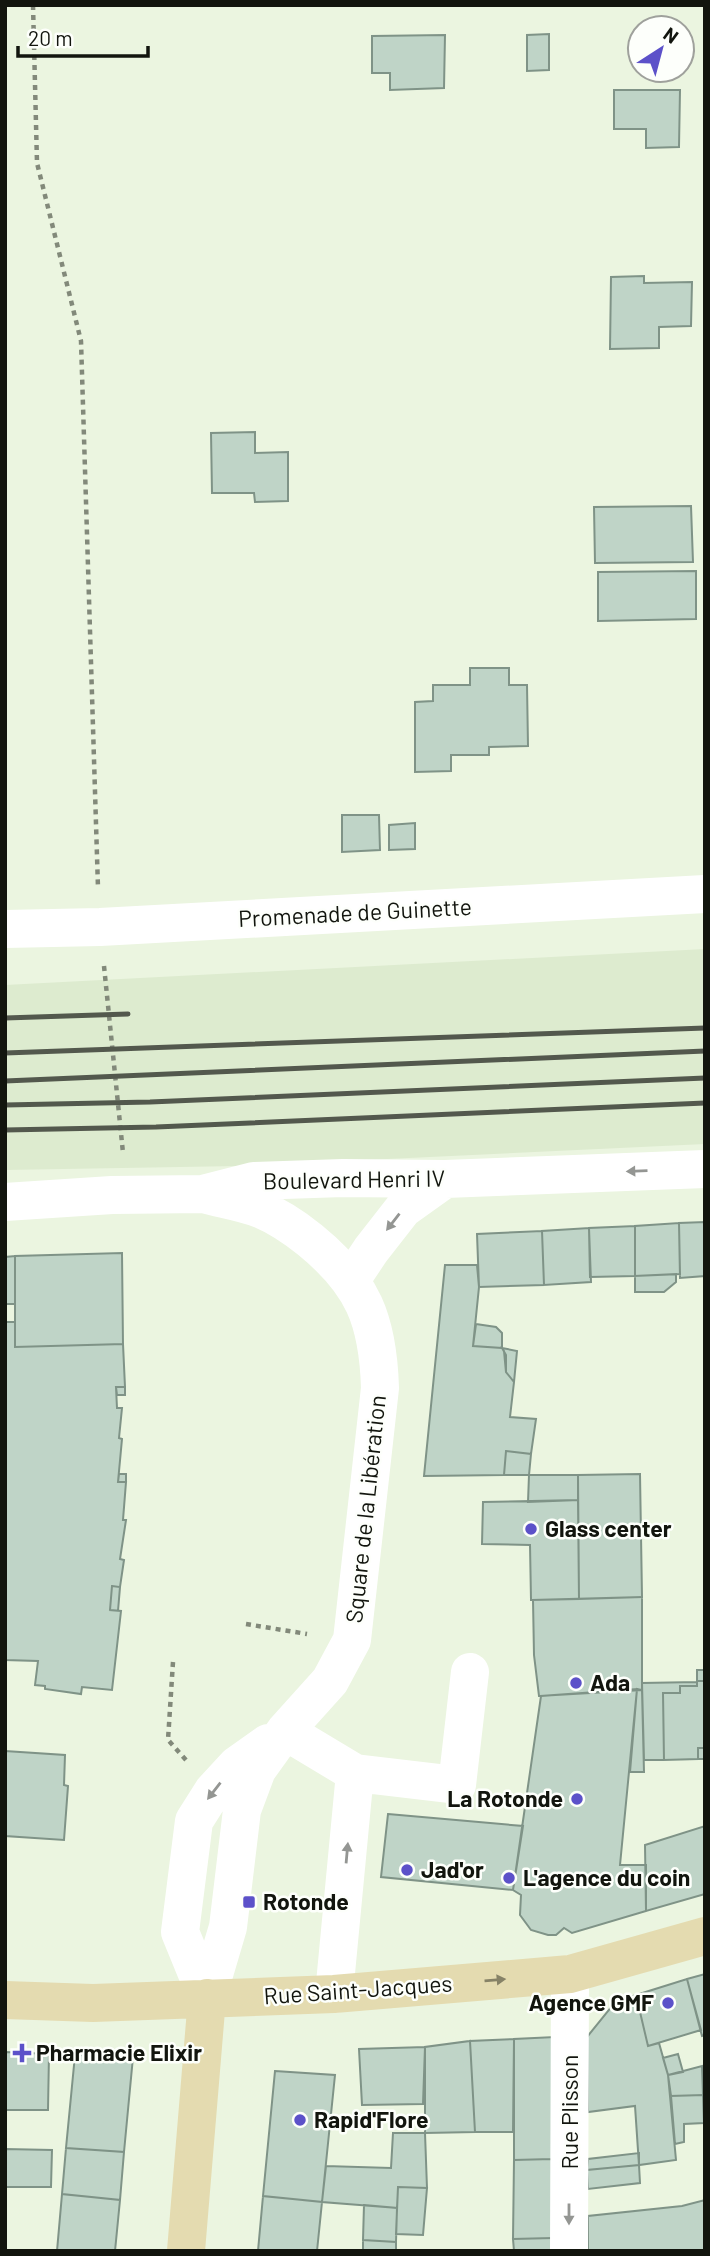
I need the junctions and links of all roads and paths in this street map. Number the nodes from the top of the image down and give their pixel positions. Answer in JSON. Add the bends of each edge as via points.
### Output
{"nodes":[{"id":1,"x":33,"y":5,"type":"edge"},
{"id":2,"x":705,"y":894,"type":"edge"},
{"id":3,"x":100,"y":927,"type":"junction"},
{"id":4,"x":5,"y":929,"type":"edge"},
{"id":5,"x":123,"y":1157,"type":"dead end"},
{"id":6,"x":705,"y":1168,"type":"edge"},
{"id":7,"x":445,"y":1179,"type":"junction"},
{"id":8,"x":203,"y":1194,"type":"junction"},
{"id":9,"x":5,"y":1202,"type":"edge"},
{"id":10,"x":351,"y":1280,"type":"junction"},
{"id":11,"x":246,"y":1624,"type":"dead end"},
{"id":12,"x":352,"y":1640,"type":"junction"},
{"id":13,"x":173,"y":1662,"type":"dead end"},
{"id":14,"x":470,"y":1672,"type":"dead end"},
{"id":15,"x":285,"y":1731,"type":"junction"},
{"id":16,"x":355,"y":1773,"type":"junction"},
{"id":17,"x":212,"y":1791,"type":"junction"},
{"id":18,"x":705,"y":1936,"type":"edge"},
{"id":19,"x":570,"y":1974,"type":"junction"},
{"id":20,"x":334,"y":1994,"type":"junction"},
{"id":21,"x":207,"y":1998,"type":"junction"},
{"id":22,"x":5,"y":2000,"type":"edge"},
{"id":23,"x":186,"y":2251,"type":"edge"},
{"id":24,"x":569,"y":2251,"type":"edge"}],
"edges":[{"from":1,"to":3,"type":"path","via":[[37,163],[81,341]]},
{"from":2,"to":3,"type":"street","name":"Promenade de Guinette"},
{"from":3,"to":4,"type":"street","name":"Promenade de Guinette"},
{"from":3,"to":5,"type":"path"},
{"from":6,"to":7,"type":"street","name":"Boulevard Henri IV","one_way":true},
{"from":7,"to":8,"type":"street","name":"Boulevard Henri IV","via":[[254,1181]]},
{"from":7,"to":10,"type":"street","one_way":true,"via":[[403,1209]]},
{"from":8,"to":9,"type":"street","name":"Boulevard Henri IV"},
{"from":8,"to":10,"type":"street","name":"Square de la Libération","via":[[259,1209],[295,1228]]},
{"from":10,"to":12,"type":"street","name":"Square de la Libération","via":[[369,1316],[379,1357],[380,1388]]},
{"from":11,"to":12,"type":"path"},
{"from":12,"to":15,"type":"street","name":"Square de la Libération","via":[[330,1681]]},
{"from":13,"to":17,"type":"path","via":[[168,1740]]},
{"from":14,"to":16,"type":"street","via":[[457,1785]]},
{"from":15,"to":16,"type":"street"},
{"from":15,"to":17,"type":"street","one_way":true,"via":[[237,1765]]},
{"from":15,"to":21,"type":"street","name":"Square de la Libération","via":[[257,1770],[242,1810],[228,1927]]},
{"from":20,"to":16,"type":"street","one_way":true},
{"from":17,"to":21,"type":"street","via":[[194,1821],[180,1932]]},
{"from":18,"to":19,"type":"main road","name":"Rue Saint-Jacques"},
{"from":20,"to":19,"type":"main road","name":"Rue Saint-Jacques","one_way":true},
{"from":19,"to":24,"type":"street","name":"Rue Plisson","one_way":true},
{"from":20,"to":21,"type":"main road","name":"Rue Saint-Jacques"},
{"from":21,"to":22,"type":"main road","name":"Rue Saint-Jacques","via":[[93,2003]]},
{"from":21,"to":23,"type":"main road"}]}
